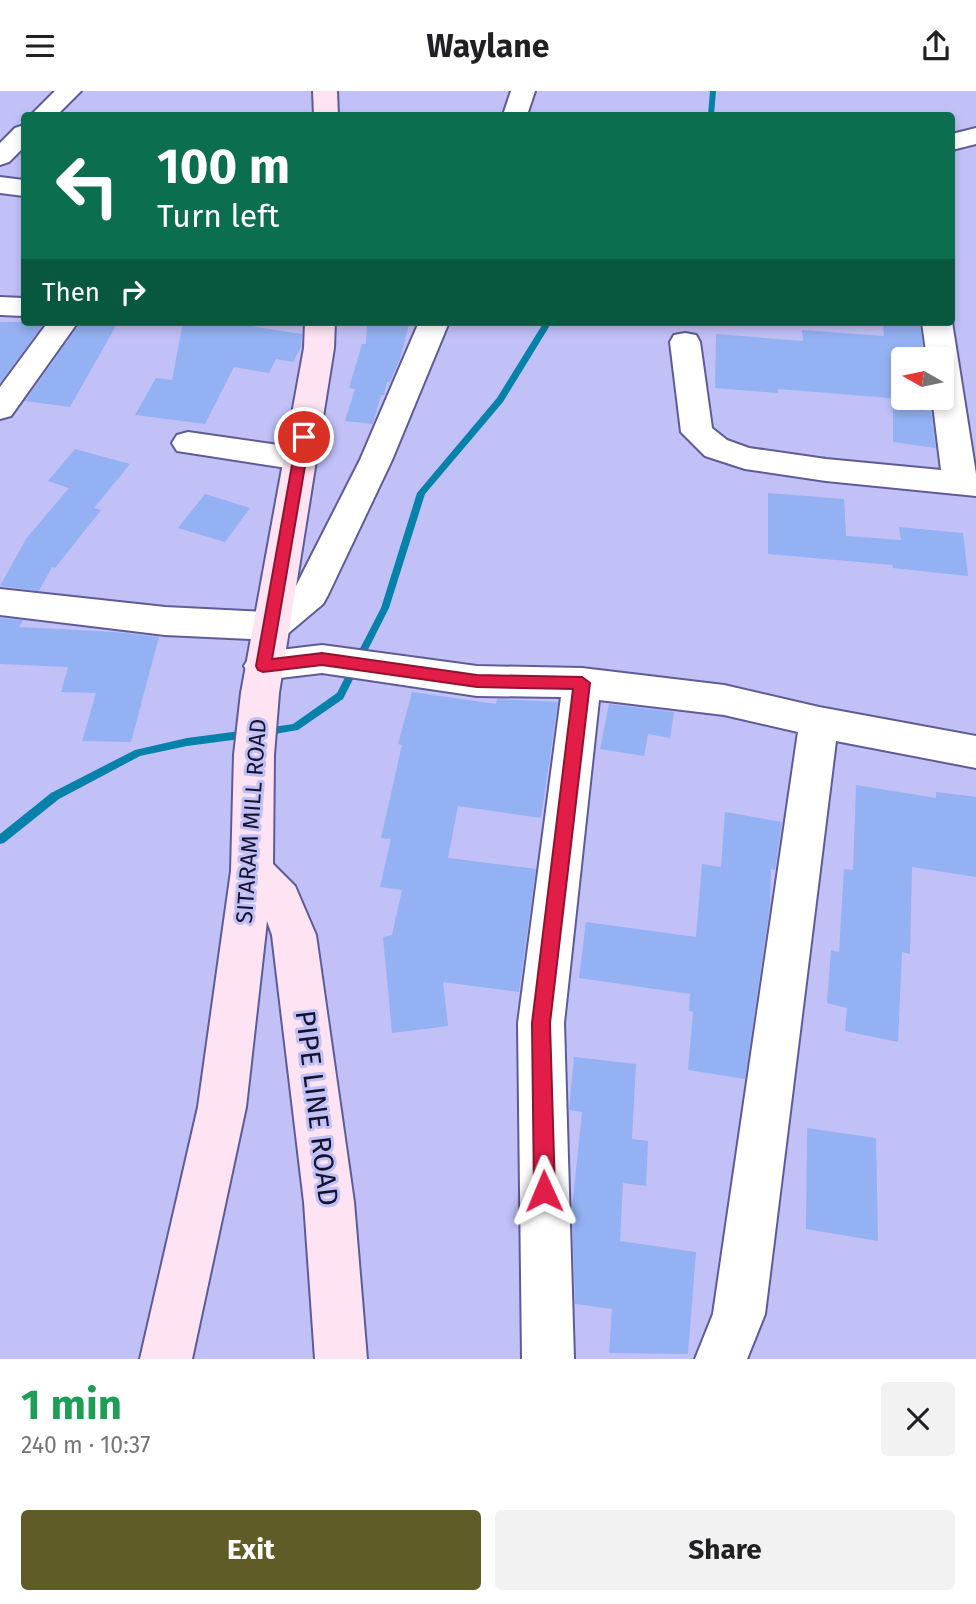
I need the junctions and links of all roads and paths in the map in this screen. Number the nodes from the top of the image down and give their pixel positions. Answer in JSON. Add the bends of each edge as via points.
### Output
{"nodes":[{"id":1,"x":69,"y":91,"type":"edge"},
{"id":2,"x":325,"y":91,"type":"edge"},
{"id":3,"x":523,"y":91,"type":"edge"},
{"id":4,"x":46,"y":112,"type":"edge"},
{"id":5,"x":326,"y":112,"type":"edge"},
{"id":6,"x":515,"y":112,"type":"edge"},
{"id":7,"x":976,"y":136,"type":"edge"},
{"id":8,"x":21,"y":137,"type":"edge"},
{"id":9,"x":955,"y":141,"type":"edge"},
{"id":10,"x":0,"y":157,"type":"edge"},
{"id":11,"x":0,"y":185,"type":"edge"},
{"id":12,"x":21,"y":188,"type":"edge"},
{"id":13,"x":0,"y":306,"type":"edge"},
{"id":14,"x":21,"y":307,"type":"edge"},
{"id":15,"x":60,"y":326,"type":"edge"},
{"id":16,"x":320,"y":326,"type":"edge"},
{"id":17,"x":432,"y":326,"type":"edge"},
{"id":18,"x":938,"y":326,"type":"edge"},
{"id":19,"x":685,"y":342,"type":"dead end"},
{"id":20,"x":0,"y":409,"type":"edge"},
{"id":21,"x":188,"y":443,"type":"dead end"},
{"id":22,"x":300,"y":459,"type":"junction"},
{"id":23,"x":967,"y":484,"type":"edge"},
{"id":24,"x":0,"y":602,"type":"edge"},
{"id":25,"x":272,"y":626,"type":"junction"},
{"id":26,"x":262,"y":679,"type":"junction"},
{"id":27,"x":582,"y":683,"type":"junction"},
{"id":28,"x":819,"y":722,"type":"junction"},
{"id":29,"x":976,"y":753,"type":"edge"},
{"id":30,"x":252,"y":871,"type":"junction"},
{"id":31,"x":166,"y":1359,"type":"edge"},
{"id":32,"x":341,"y":1359,"type":"edge"},
{"id":33,"x":548,"y":1359,"type":"edge"},
{"id":34,"x":721,"y":1359,"type":"edge"}],
"edges":[{"from":1,"to":4,"type":"street"},
{"from":2,"to":5,"type":"main road"},
{"from":3,"to":6,"type":"street"},
{"from":7,"to":9,"type":"street"},
{"from":8,"to":10,"type":"street"},
{"from":11,"to":12,"type":"street"},
{"from":13,"to":14,"type":"street"},
{"from":15,"to":20,"type":"street"},
{"from":16,"to":22,"type":"main road","name":"SITARAM MILL ROAD"},
{"from":17,"to":25,"type":"street","via":[[376,460],[310,595]]},
{"from":18,"to":23,"type":"street"},
{"from":19,"to":23,"type":"street","via":[[697,432],[716,448],[745,458],[825,470]]},
{"from":21,"to":22,"type":"street"},
{"from":22,"to":25,"type":"main road","name":"SITARAM MILL ROAD"},
{"from":24,"to":25,"type":"street","via":[[165,621]]},
{"from":25,"to":26,"type":"main road","name":"SITARAM MILL ROAD"},
{"from":26,"to":27,"type":"street","via":[[322,659],[477,681]]},
{"from":26,"to":30,"type":"main road","name":"SITARAM MILL ROAD","via":[[254,755]]},
{"from":27,"to":28,"type":"street","via":[[724,700]]},
{"from":27,"to":33,"type":"street","via":[[541,1023]]},
{"from":28,"to":29,"type":"street"},
{"from":28,"to":34,"type":"street","via":[[739,1314]]},
{"from":30,"to":31,"type":"main road","name":"SITARAM MILL ROAD","via":[[222,1107]]},
{"from":30,"to":32,"type":"main road","name":"PIPE LINE ROAD","via":[[280,899],[294,935],[329,1202]]}]}
